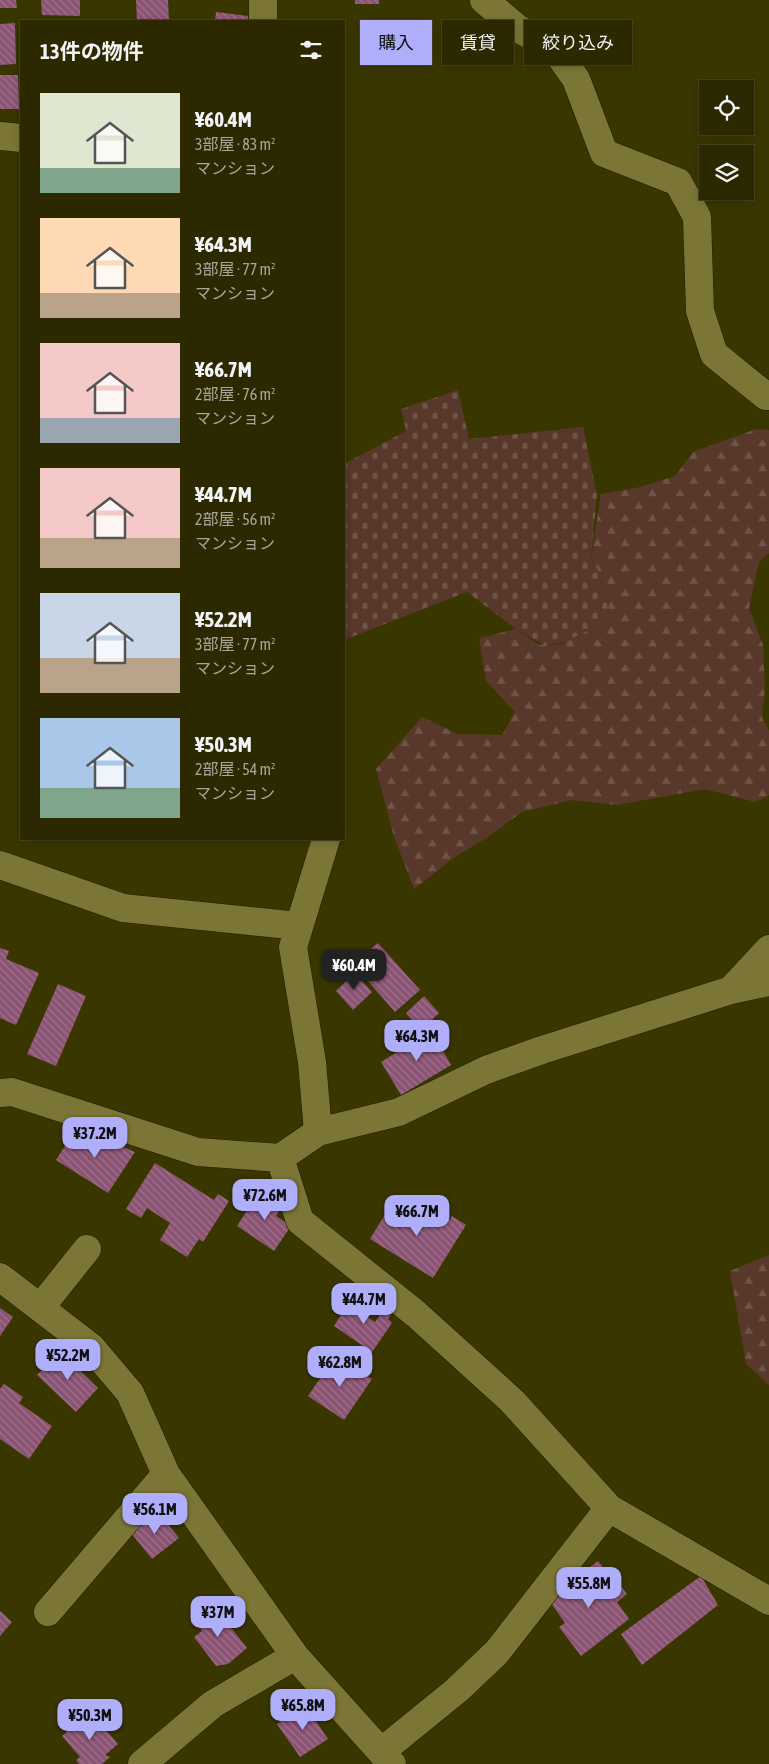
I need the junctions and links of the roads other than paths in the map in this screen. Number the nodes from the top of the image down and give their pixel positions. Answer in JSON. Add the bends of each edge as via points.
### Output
{"nodes":[{"id":1,"x":263,"y":0,"type":"edge"},
{"id":2,"x":484,"y":0,"type":"edge"},
{"id":3,"x":263,"y":20,"type":"edge"},
{"id":4,"x":0,"y":136,"type":"edge"},
{"id":5,"x":20,"y":138,"type":"edge"},
{"id":6,"x":769,"y":396,"type":"edge"},
{"id":7,"x":326,"y":840,"type":"edge"},
{"id":8,"x":0,"y":865,"type":"edge"},
{"id":9,"x":299,"y":926,"type":"junction"},
{"id":10,"x":769,"y":949,"type":"edge"},
{"id":11,"x":769,"y":982,"type":"edge"},
{"id":12,"x":731,"y":990,"type":"junction"},
{"id":13,"x":0,"y":1093,"type":"edge"},
{"id":14,"x":318,"y":1132,"type":"junction"},
{"id":15,"x":280,"y":1158,"type":"junction"},
{"id":16,"x":87,"y":1249,"type":"dead end"},
{"id":17,"x":0,"y":1277,"type":"edge"},
{"id":18,"x":40,"y":1308,"type":"junction"},
{"id":19,"x":166,"y":1474,"type":"junction"},
{"id":20,"x":609,"y":1508,"type":"junction"},
{"id":21,"x":769,"y":1601,"type":"edge"},
{"id":22,"x":48,"y":1612,"type":"dead end"},
{"id":23,"x":295,"y":1656,"type":"junction"},
{"id":24,"x":387,"y":1758,"type":"edge"},
{"id":25,"x":142,"y":1764,"type":"edge"}],
"edges":[{"from":1,"to":3,"type":"street"},
{"from":2,"to":6,"type":"street","via":[[517,28],[554,48],[576,79],[604,153],[678,182],[698,217],[700,311],[714,354]]},
{"from":4,"to":5,"type":"street"},
{"from":7,"to":9,"type":"street"},
{"from":8,"to":9,"type":"street","via":[[123,908]]},
{"from":9,"to":14,"type":"street","via":[[293,946],[312,1062]]},
{"from":10,"to":12,"type":"street"},
{"from":11,"to":12,"type":"street"},
{"from":12,"to":14,"type":"street","via":[[486,1070],[399,1112]]},
{"from":13,"to":15,"type":"street","via":[[12,1092],[198,1152]]},
{"from":14,"to":15,"type":"street"},
{"from":15,"to":20,"type":"street","via":[[300,1221],[416,1314],[512,1401]]},
{"from":16,"to":18,"type":"street"},
{"from":17,"to":18,"type":"street"},
{"from":18,"to":19,"type":"street","via":[[91,1347],[130,1394]]},
{"from":19,"to":22,"type":"street"},
{"from":19,"to":23,"type":"street"},
{"from":20,"to":21,"type":"street"},
{"from":20,"to":24,"type":"street","via":[[497,1652]]},
{"from":23,"to":24,"type":"street"},
{"from":23,"to":25,"type":"street","via":[[213,1704]]}]}
